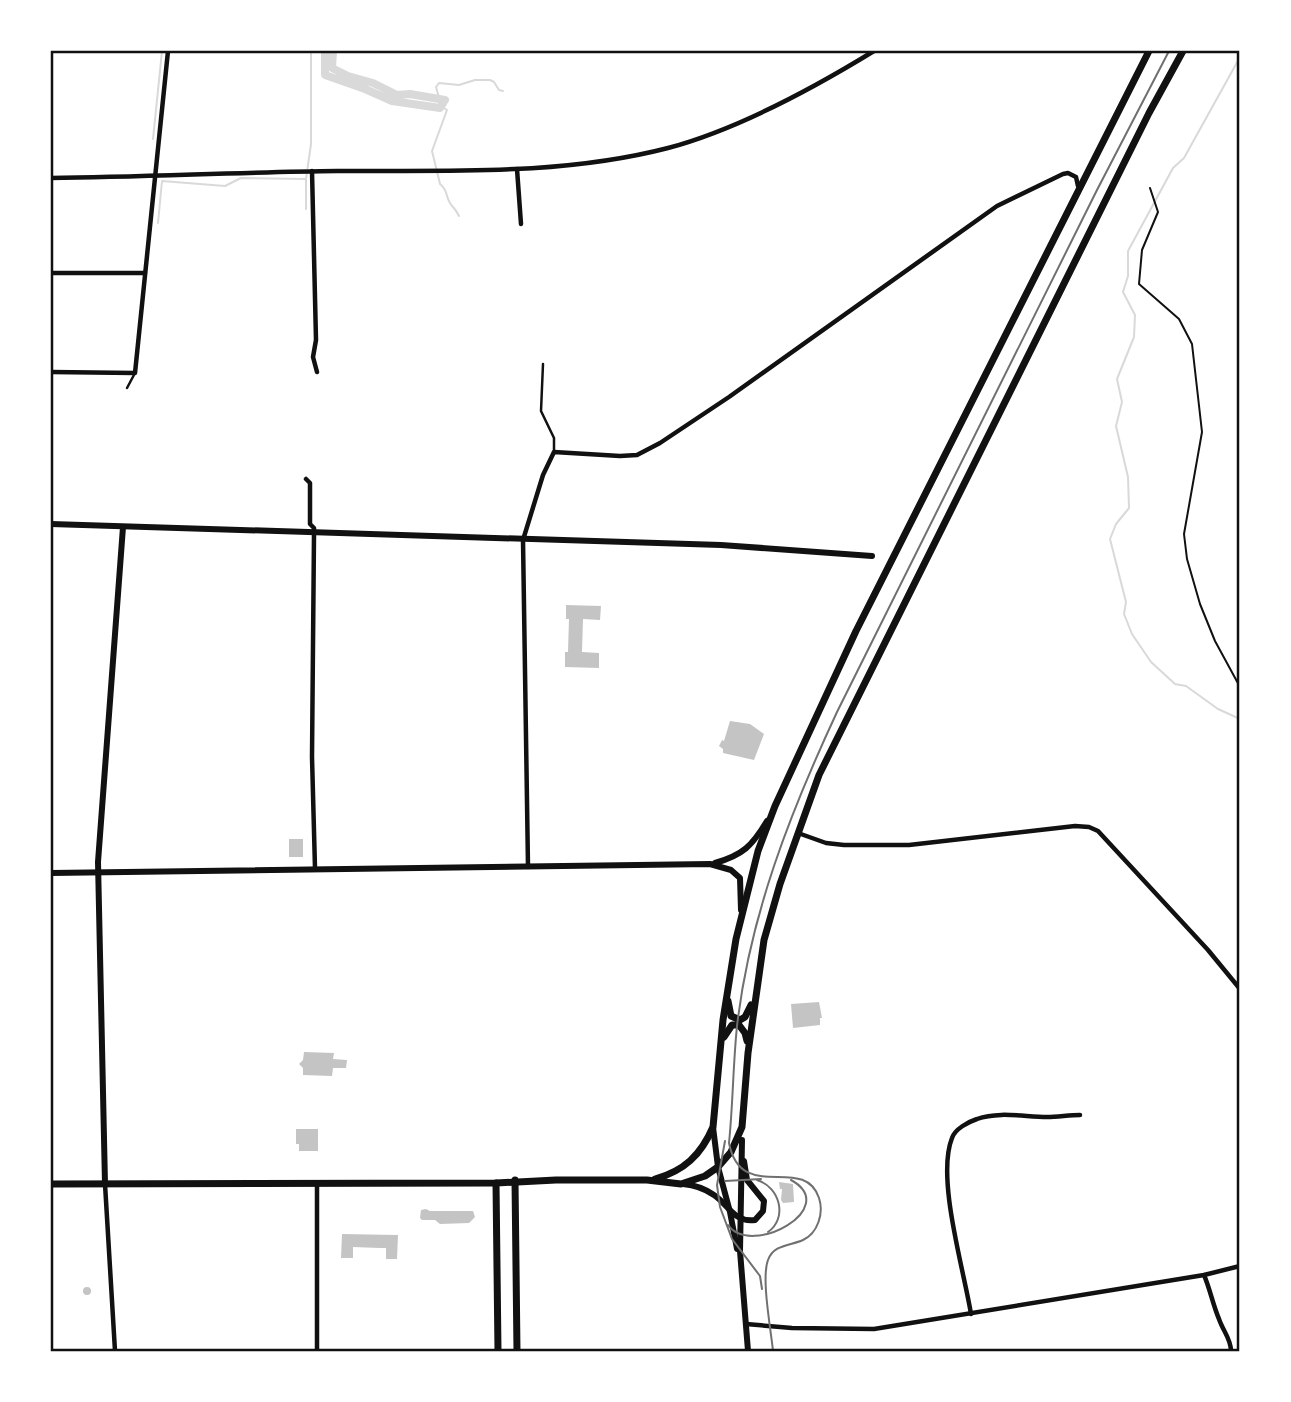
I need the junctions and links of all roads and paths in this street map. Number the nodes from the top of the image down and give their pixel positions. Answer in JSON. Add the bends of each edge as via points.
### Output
{"nodes":[{"id":1,"x":168,"y":51,"type":"edge"},
{"id":2,"x":874,"y":51,"type":"edge"},
{"id":3,"x":1149,"y":51,"type":"edge"},
{"id":4,"x":1183,"y":51,"type":"edge"},
{"id":5,"x":517,"y":169,"type":"junction"},
{"id":6,"x":312,"y":171,"type":"junction"},
{"id":7,"x":155,"y":174,"type":"junction"},
{"id":8,"x":51,"y":178,"type":"edge"},
{"id":9,"x":1150,"y":188,"type":"dead end"},
{"id":10,"x":1077,"y":190,"type":"junction"},
{"id":11,"x":521,"y":224,"type":"dead end"},
{"id":12,"x":51,"y":273,"type":"edge"},
{"id":13,"x":145,"y":273,"type":"junction"},
{"id":14,"x":543,"y":364,"type":"dead end"},
{"id":15,"x":51,"y":372,"type":"edge"},
{"id":16,"x":317,"y":372,"type":"dead end"},
{"id":17,"x":135,"y":373,"type":"junction"},
{"id":18,"x":127,"y":388,"type":"dead end"},
{"id":19,"x":554,"y":452,"type":"junction"},
{"id":20,"x":306,"y":479,"type":"dead end"},
{"id":21,"x":51,"y":524,"type":"edge"},
{"id":22,"x":123,"y":527,"type":"junction"},
{"id":23,"x":314,"y":534,"type":"junction"},
{"id":24,"x":523,"y":540,"type":"junction"},
{"id":25,"x":872,"y":556,"type":"dead end"},
{"id":26,"x":1240,"y":687,"type":"edge"},
{"id":27,"x":775,"y":806,"type":"junction"},
{"id":28,"x":797,"y":833,"type":"junction"},
{"id":29,"x":710,"y":864,"type":"junction"},
{"id":30,"x":528,"y":867,"type":"junction"},
{"id":31,"x":315,"y":868,"type":"junction"},
{"id":32,"x":99,"y":872,"type":"junction"},
{"id":33,"x":51,"y":873,"type":"edge"},
{"id":34,"x":741,"y":919,"type":"junction"},
{"id":35,"x":1240,"y":989,"type":"edge"},
{"id":36,"x":727,"y":994,"type":"junction"},
{"id":37,"x":755,"y":998,"type":"junction"},
{"id":38,"x":720,"y":1048,"type":"junction"},
{"id":39,"x":748,"y":1052,"type":"junction"},
{"id":40,"x":1080,"y":1115,"type":"dead end"},
{"id":41,"x":713,"y":1127,"type":"junction"},
{"id":42,"x":742,"y":1127,"type":"junction"},
{"id":43,"x":742,"y":1140,"type":"junction"},
{"id":44,"x":718,"y":1167,"type":"junction"},
{"id":45,"x":514,"y":1180,"type":"junction"},
{"id":46,"x":647,"y":1180,"type":"junction"},
{"id":47,"x":496,"y":1183,"type":"junction"},
{"id":48,"x":51,"y":1184,"type":"edge"},
{"id":49,"x":105,"y":1184,"type":"junction"},
{"id":50,"x":317,"y":1184,"type":"junction"},
{"id":51,"x":681,"y":1184,"type":"junction"},
{"id":52,"x":730,"y":1212,"type":"junction"},
{"id":53,"x":740,"y":1218,"type":"junction"},
{"id":54,"x":741,"y":1265,"type":"junction"},
{"id":55,"x":1240,"y":1266,"type":"edge"},
{"id":56,"x":1204,"y":1275,"type":"junction"},
{"id":57,"x":971,"y":1314,"type":"junction"},
{"id":58,"x":746,"y":1324,"type":"junction"},
{"id":59,"x":115,"y":1351,"type":"edge"},
{"id":60,"x":317,"y":1351,"type":"edge"},
{"id":61,"x":498,"y":1351,"type":"edge"},
{"id":62,"x":517,"y":1351,"type":"edge"},
{"id":63,"x":748,"y":1351,"type":"edge"},
{"id":64,"x":1231,"y":1351,"type":"edge"}],
"edges":[{"from":1,"to":7,"type":"street"},
{"from":2,"to":5,"type":"street","via":[[788,98],[685,143],[574,165]]},
{"from":3,"to":10,"type":"main road"},
{"from":4,"to":28,"type":"main road","via":[[825,764]]},
{"from":5,"to":6,"type":"street"},
{"from":5,"to":11,"type":"street"},
{"from":6,"to":7,"type":"street"},
{"from":6,"to":16,"type":"street","via":[[317,340],[313,357]]},
{"from":7,"to":8,"type":"street"},
{"from":7,"to":13,"type":"street"},
{"from":9,"to":26,"type":"path","via":[[1158,212],[1142,250],[1139,284],[1179,319],[1192,344],[1199,395],[1202,432],[1184,534],[1187,559],[1215,641]]},
{"from":10,"to":19,"type":"street","via":[[1078,180],[1068,173],[997,206],[729,397],[637,455]]},
{"from":10,"to":27,"type":"main road","via":[[856,631]]},
{"from":12,"to":13,"type":"street"},
{"from":13,"to":17,"type":"street"},
{"from":14,"to":19,"type":"lane","via":[[541,411],[554,438]]},
{"from":15,"to":17,"type":"street"},
{"from":17,"to":18,"type":"lane"},
{"from":19,"to":24,"type":"street"},
{"from":20,"to":23,"type":"street"},
{"from":21,"to":22,"type":"street"},
{"from":22,"to":23,"type":"street"},
{"from":22,"to":32,"type":"street"},
{"from":23,"to":24,"type":"street"},
{"from":23,"to":31,"type":"street"},
{"from":24,"to":25,"type":"street","via":[[721,545]]},
{"from":24,"to":30,"type":"street"},
{"from":27,"to":29,"type":"street","via":[[750,846]]},
{"from":27,"to":34,"type":"main road"},
{"from":28,"to":35,"type":"street","via":[[825,843],[909,845],[1089,827],[1098,831]]},
{"from":28,"to":37,"type":"main road","via":[[764,940]]},
{"from":29,"to":30,"type":"street"},
{"from":29,"to":34,"type":"street","via":[[740,878]]},
{"from":30,"to":31,"type":"street"},
{"from":31,"to":32,"type":"street"},
{"from":32,"to":33,"type":"street"},
{"from":32,"to":49,"type":"street"},
{"from":34,"to":36,"type":"main road"},
{"from":36,"to":37,"type":"main road","via":[[731,1016],[740,1020]]},
{"from":36,"to":38,"type":"main road"},
{"from":37,"to":39,"type":"main road"},
{"from":38,"to":39,"type":"main road","via":[[730,1027],[739,1025]]},
{"from":38,"to":41,"type":"main road"},
{"from":39,"to":42,"type":"main road"},
{"from":40,"to":57,"type":"street","via":[[978,1118],[951,1138],[947,1170],[951,1212]]},
{"from":41,"to":44,"type":"street"},
{"from":41,"to":46,"type":"main road","via":[[700,1152],[685,1167]]},
{"from":42,"to":43,"type":"street"},
{"from":42,"to":44,"type":"main road"},
{"from":43,"to":53,"type":"street"},
{"from":43,"to":53,"type":"street","via":[[746,1177],[765,1206],[755,1220]]},
{"from":44,"to":51,"type":"main road"},
{"from":44,"to":52,"type":"street"},
{"from":45,"to":46,"type":"main road"},
{"from":45,"to":47,"type":"main road"},
{"from":45,"to":62,"type":"main road"},
{"from":46,"to":51,"type":"main road"},
{"from":47,"to":50,"type":"main road"},
{"from":47,"to":61,"type":"main road"},
{"from":48,"to":49,"type":"main road"},
{"from":49,"to":50,"type":"main road"},
{"from":49,"to":59,"type":"street"},
{"from":50,"to":60,"type":"street"},
{"from":51,"to":52,"type":"street","via":[[712,1193]]},
{"from":52,"to":53,"type":"street"},
{"from":52,"to":54,"type":"street"},
{"from":53,"to":54,"type":"street"},
{"from":54,"to":58,"type":"street"},
{"from":55,"to":56,"type":"street"},
{"from":56,"to":57,"type":"street"},
{"from":56,"to":64,"type":"street"},
{"from":57,"to":58,"type":"street","via":[[874,1329]]},
{"from":58,"to":63,"type":"street"}]}
